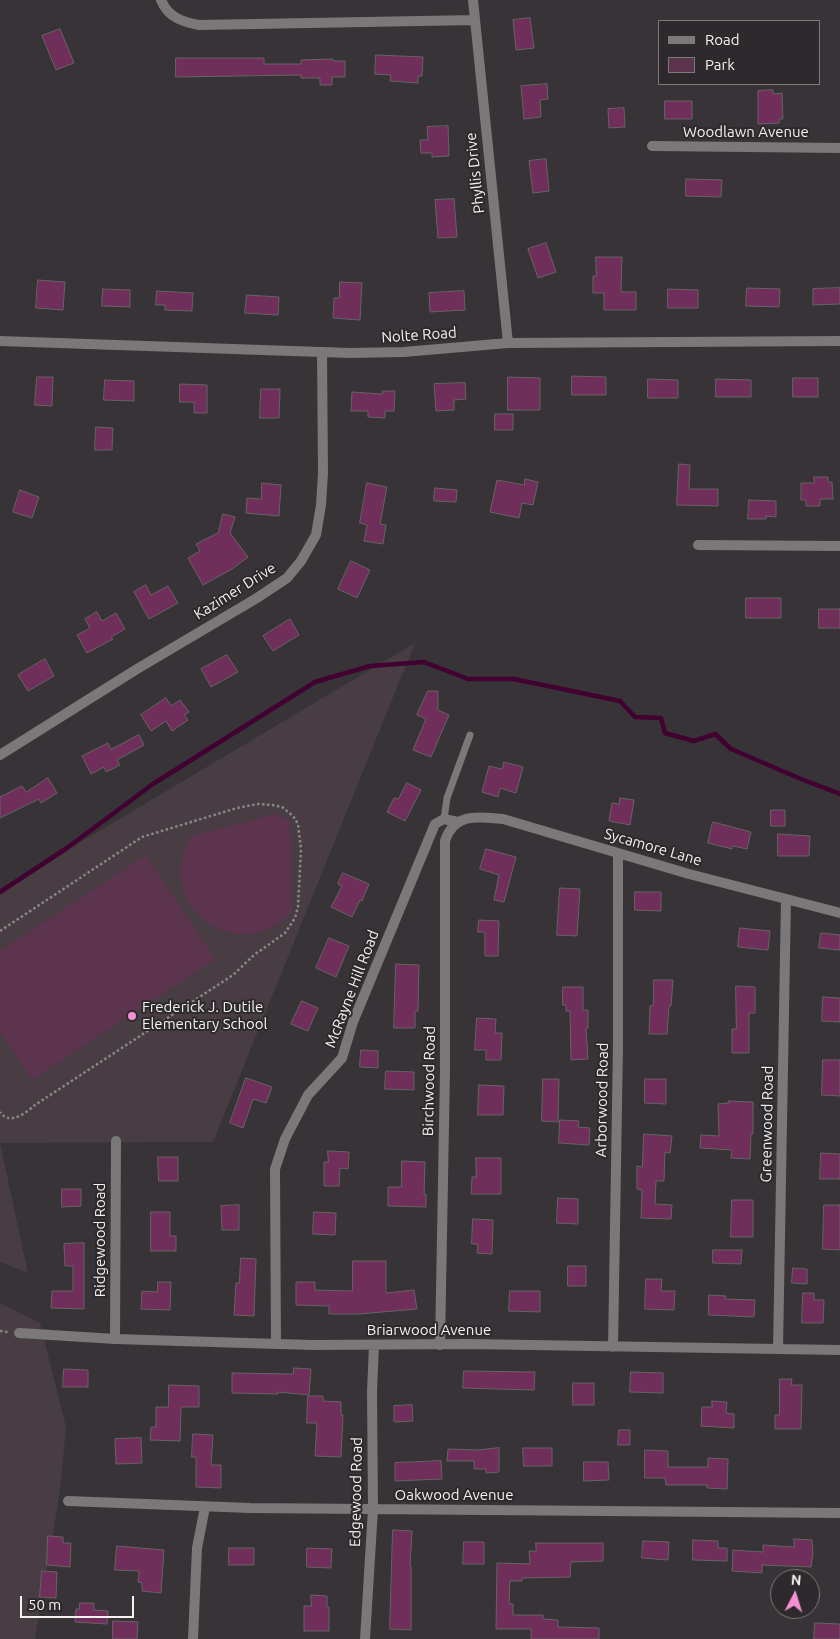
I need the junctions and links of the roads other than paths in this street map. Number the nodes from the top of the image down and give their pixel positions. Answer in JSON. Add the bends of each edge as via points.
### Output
{"nodes":[{"id":1,"x":473,"y":0,"type":"edge"},
{"id":2,"x":163,"y":4,"type":"edge"},
{"id":3,"x":475,"y":20,"type":"junction"},
{"id":4,"x":652,"y":146,"type":"dead end"},
{"id":5,"x":840,"y":148,"type":"edge"},
{"id":6,"x":0,"y":341,"type":"edge"},
{"id":7,"x":840,"y":341,"type":"edge"},
{"id":8,"x":508,"y":343,"type":"junction"},
{"id":9,"x":322,"y":352,"type":"junction"},
{"id":10,"x":698,"y":545,"type":"dead end"},
{"id":11,"x":840,"y":546,"type":"edge"},
{"id":12,"x":470,"y":735,"type":"dead end"},
{"id":13,"x":0,"y":755,"type":"edge"},
{"id":14,"x":444,"y":819,"type":"junction"},
{"id":15,"x":458,"y":822,"type":"junction"},
{"id":16,"x":618,"y":853,"type":"junction"},
{"id":17,"x":786,"y":899,"type":"junction"},
{"id":18,"x":840,"y":913,"type":"edge"},
{"id":19,"x":116,"y":1142,"type":"dead end"},
{"id":20,"x":19,"y":1333,"type":"dead end"},
{"id":21,"x":115,"y":1339,"type":"junction"},
{"id":22,"x":276,"y":1344,"type":"junction"},
{"id":23,"x":440,"y":1344,"type":"junction"},
{"id":24,"x":374,"y":1345,"type":"junction"},
{"id":25,"x":613,"y":1347,"type":"junction"},
{"id":26,"x":778,"y":1349,"type":"junction"},
{"id":27,"x":840,"y":1350,"type":"edge"},
{"id":28,"x":68,"y":1502,"type":"dead end"},
{"id":29,"x":205,"y":1507,"type":"junction"},
{"id":30,"x":373,"y":1509,"type":"junction"},
{"id":31,"x":840,"y":1513,"type":"edge"},
{"id":32,"x":193,"y":1639,"type":"edge"},
{"id":33,"x":365,"y":1639,"type":"edge"}],
"edges":[{"from":1,"to":3,"type":"street","name":"Phyllis Drive"},
{"from":2,"to":3,"type":"street","via":[[180,21],[199,25]]},
{"from":3,"to":8,"type":"street","name":"Phyllis Drive"},
{"from":4,"to":5,"type":"street","name":"Woodlawn Avenue"},
{"from":6,"to":9,"type":"street","name":"Nolte Road"},
{"from":7,"to":8,"type":"street","name":"Nolte Road"},
{"from":8,"to":9,"type":"street","name":"Nolte Road","via":[[404,352]]},
{"from":9,"to":13,"type":"street","name":"Kazimer Drive","via":[[321,505],[316,534],[301,561],[287,578],[257,598]]},
{"from":10,"to":11,"type":"street"},
{"from":12,"to":14,"type":"lane","name":"McRayne Hill Road","via":[[447,798]]},
{"from":14,"to":15,"type":"street"},
{"from":14,"to":22,"type":"street","name":"McRayne Hill Road","via":[[435,824],[353,1022],[342,1058],[308,1095],[285,1139],[275,1169]]},
{"from":15,"to":16,"type":"street","name":"Sycamore Lane","via":[[474,816],[503,819]]},
{"from":15,"to":23,"type":"street","name":"Birchwood Road","via":[[445,841]]},
{"from":16,"to":17,"type":"street","name":"Sycamore Lane"},
{"from":16,"to":25,"type":"street","name":"Arborwood Road"},
{"from":17,"to":18,"type":"street","name":"Sycamore Lane"},
{"from":17,"to":26,"type":"street","name":"Greenwood Road"},
{"from":19,"to":21,"type":"street","name":"Ridgewood Road"},
{"from":20,"to":21,"type":"street","name":"Briarwood Avenue"},
{"from":21,"to":22,"type":"street","name":"Briarwood Avenue"},
{"from":22,"to":24,"type":"street","name":"Briarwood Avenue"},
{"from":23,"to":24,"type":"street","name":"Briarwood Avenue"},
{"from":23,"to":25,"type":"street","name":"Briarwood Avenue"},
{"from":24,"to":30,"type":"street","name":"Edgewood Road"},
{"from":25,"to":26,"type":"street","name":"Briarwood Avenue"},
{"from":26,"to":27,"type":"street","name":"Briarwood Avenue"},
{"from":28,"to":29,"type":"street","name":"Oakwood Avenue"},
{"from":29,"to":30,"type":"street","name":"Oakwood Avenue"},
{"from":29,"to":32,"type":"street","via":[[197,1548]]},
{"from":30,"to":31,"type":"street","name":"Oakwood Avenue"},
{"from":30,"to":33,"type":"street","name":"Edgewood Road"}]}
